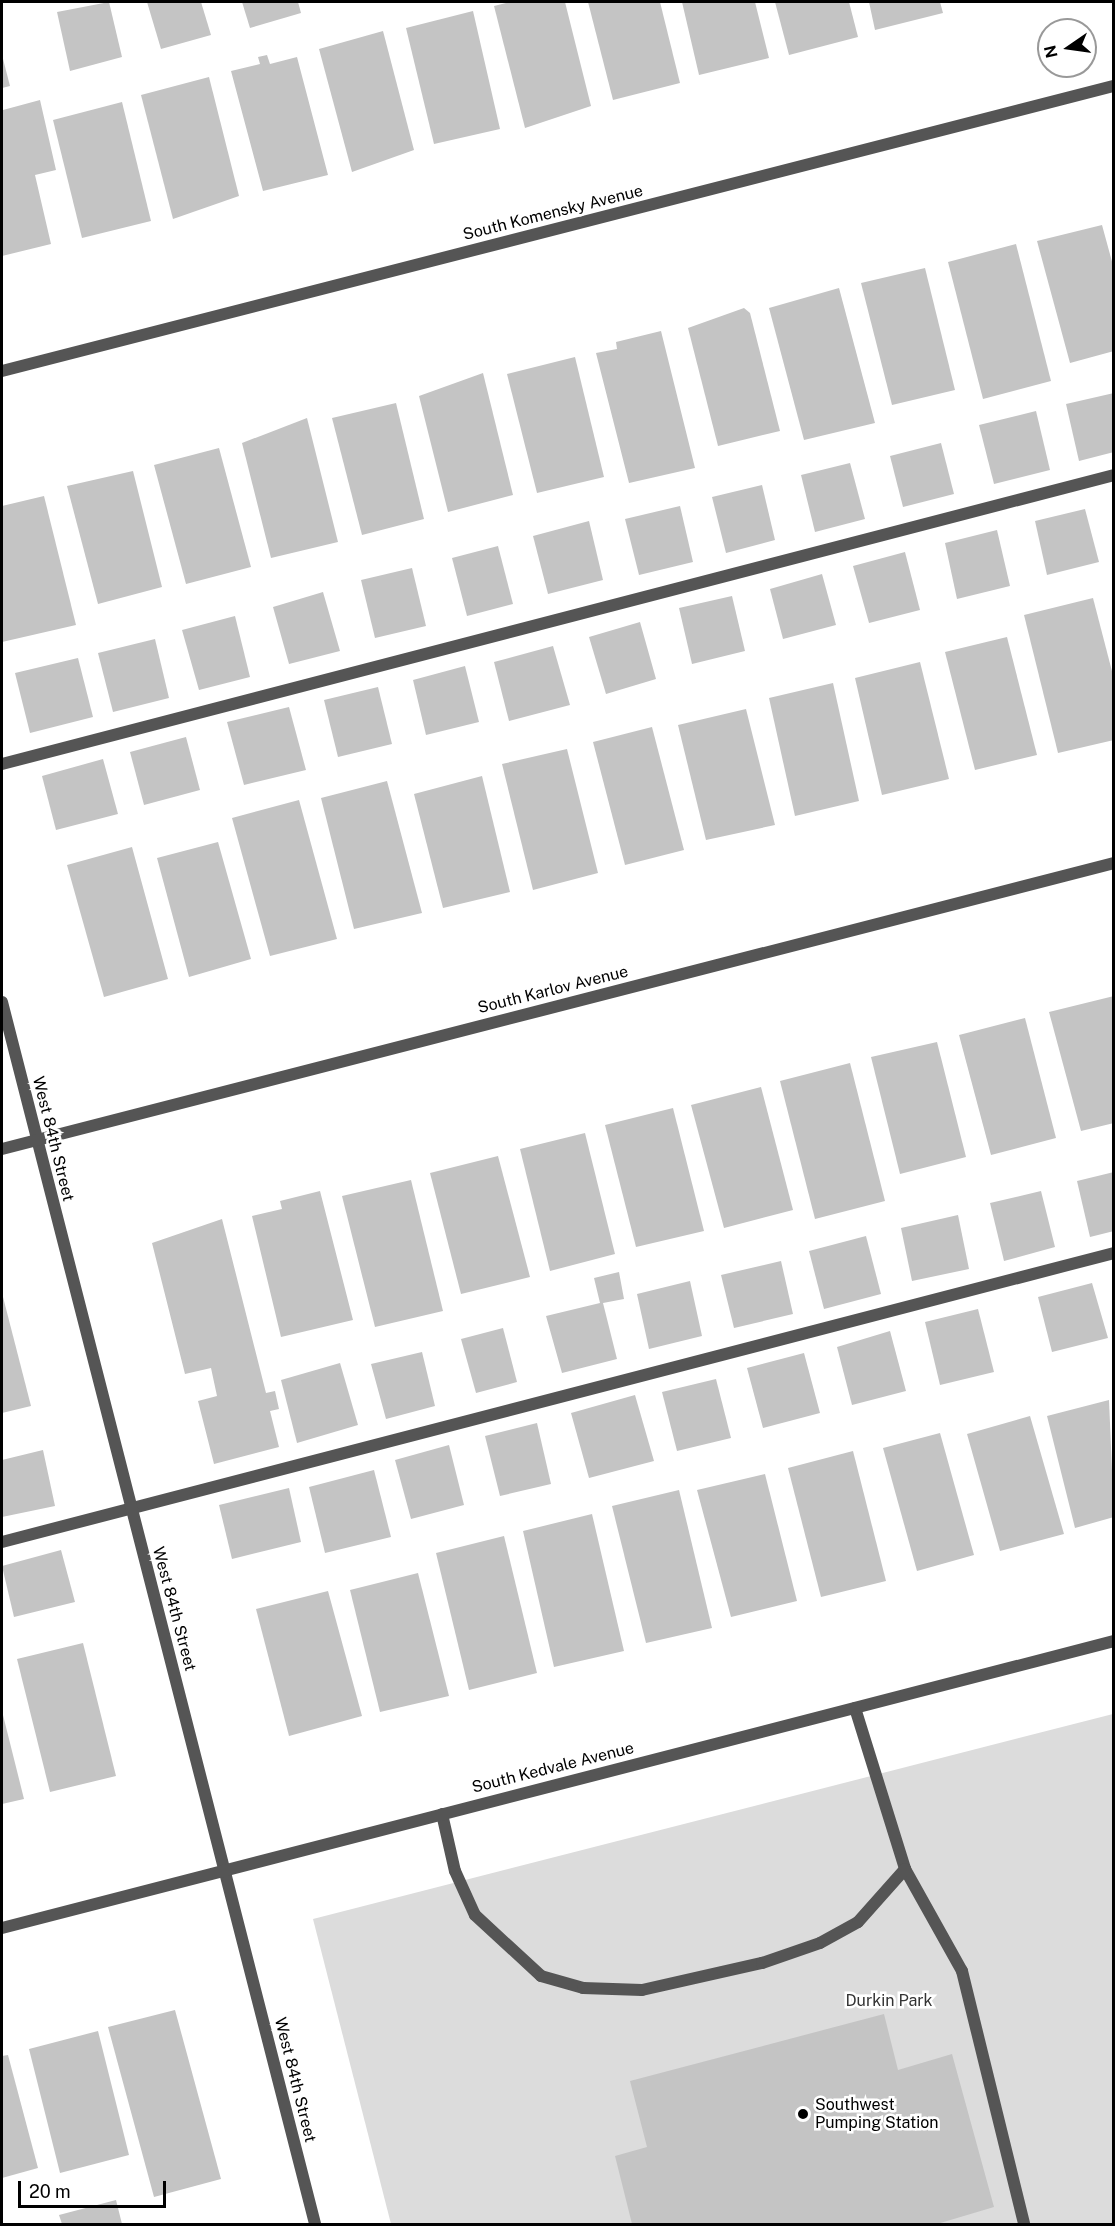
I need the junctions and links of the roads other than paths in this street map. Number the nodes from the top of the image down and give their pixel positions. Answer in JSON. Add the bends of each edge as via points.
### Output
{"nodes":[{"id":1,"x":1113,"y":86,"type":"edge"},
{"id":2,"x":2,"y":371,"type":"edge"},
{"id":3,"x":1113,"y":475,"type":"edge"},
{"id":4,"x":2,"y":764,"type":"edge"},
{"id":5,"x":1113,"y":863,"type":"edge"},
{"id":6,"x":2,"y":1002,"type":"edge"},
{"id":7,"x":36,"y":1140,"type":"junction"},
{"id":8,"x":2,"y":1149,"type":"edge"},
{"id":9,"x":1113,"y":1253,"type":"edge"},
{"id":10,"x":131,"y":1509,"type":"junction"},
{"id":11,"x":2,"y":1542,"type":"edge"},
{"id":12,"x":1113,"y":1641,"type":"edge"},
{"id":13,"x":855,"y":1708,"type":"junction"},
{"id":14,"x":442,"y":1814,"type":"junction"},
{"id":15,"x":905,"y":1869,"type":"junction"},
{"id":16,"x":225,"y":1870,"type":"junction"},
{"id":17,"x":2,"y":1928,"type":"edge"},
{"id":18,"x":315,"y":2224,"type":"edge"},
{"id":19,"x":1024,"y":2224,"type":"edge"}],
"edges":[{"from":1,"to":2,"type":"street","name":"South Komensky Avenue"},
{"from":3,"to":4,"type":"street"},
{"from":5,"to":7,"type":"street","name":"South Karlov Avenue"},
{"from":6,"to":7,"type":"street","name":"West 84th Street"},
{"from":7,"to":8,"type":"street","name":"South Karlov Avenue"},
{"from":7,"to":10,"type":"street","name":"West 84th Street"},
{"from":9,"to":10,"type":"street"},
{"from":10,"to":11,"type":"street"},
{"from":10,"to":16,"type":"street","name":"West 84th Street"},
{"from":12,"to":13,"type":"street","name":"South Kedvale Avenue"},
{"from":13,"to":14,"type":"street","name":"South Kedvale Avenue"},
{"from":13,"to":15,"type":"street"},
{"from":14,"to":15,"type":"street","via":[[455,1871],[476,1915],[541,1976],[583,1988],[642,1990],[762,1963],[820,1943],[858,1922]]},
{"from":14,"to":16,"type":"street","name":"South Kedvale Avenue"},
{"from":15,"to":19,"type":"street","via":[[962,1971]]},
{"from":16,"to":17,"type":"street","name":"South Kedvale Avenue"},
{"from":16,"to":18,"type":"street","name":"West 84th Street"}]}
